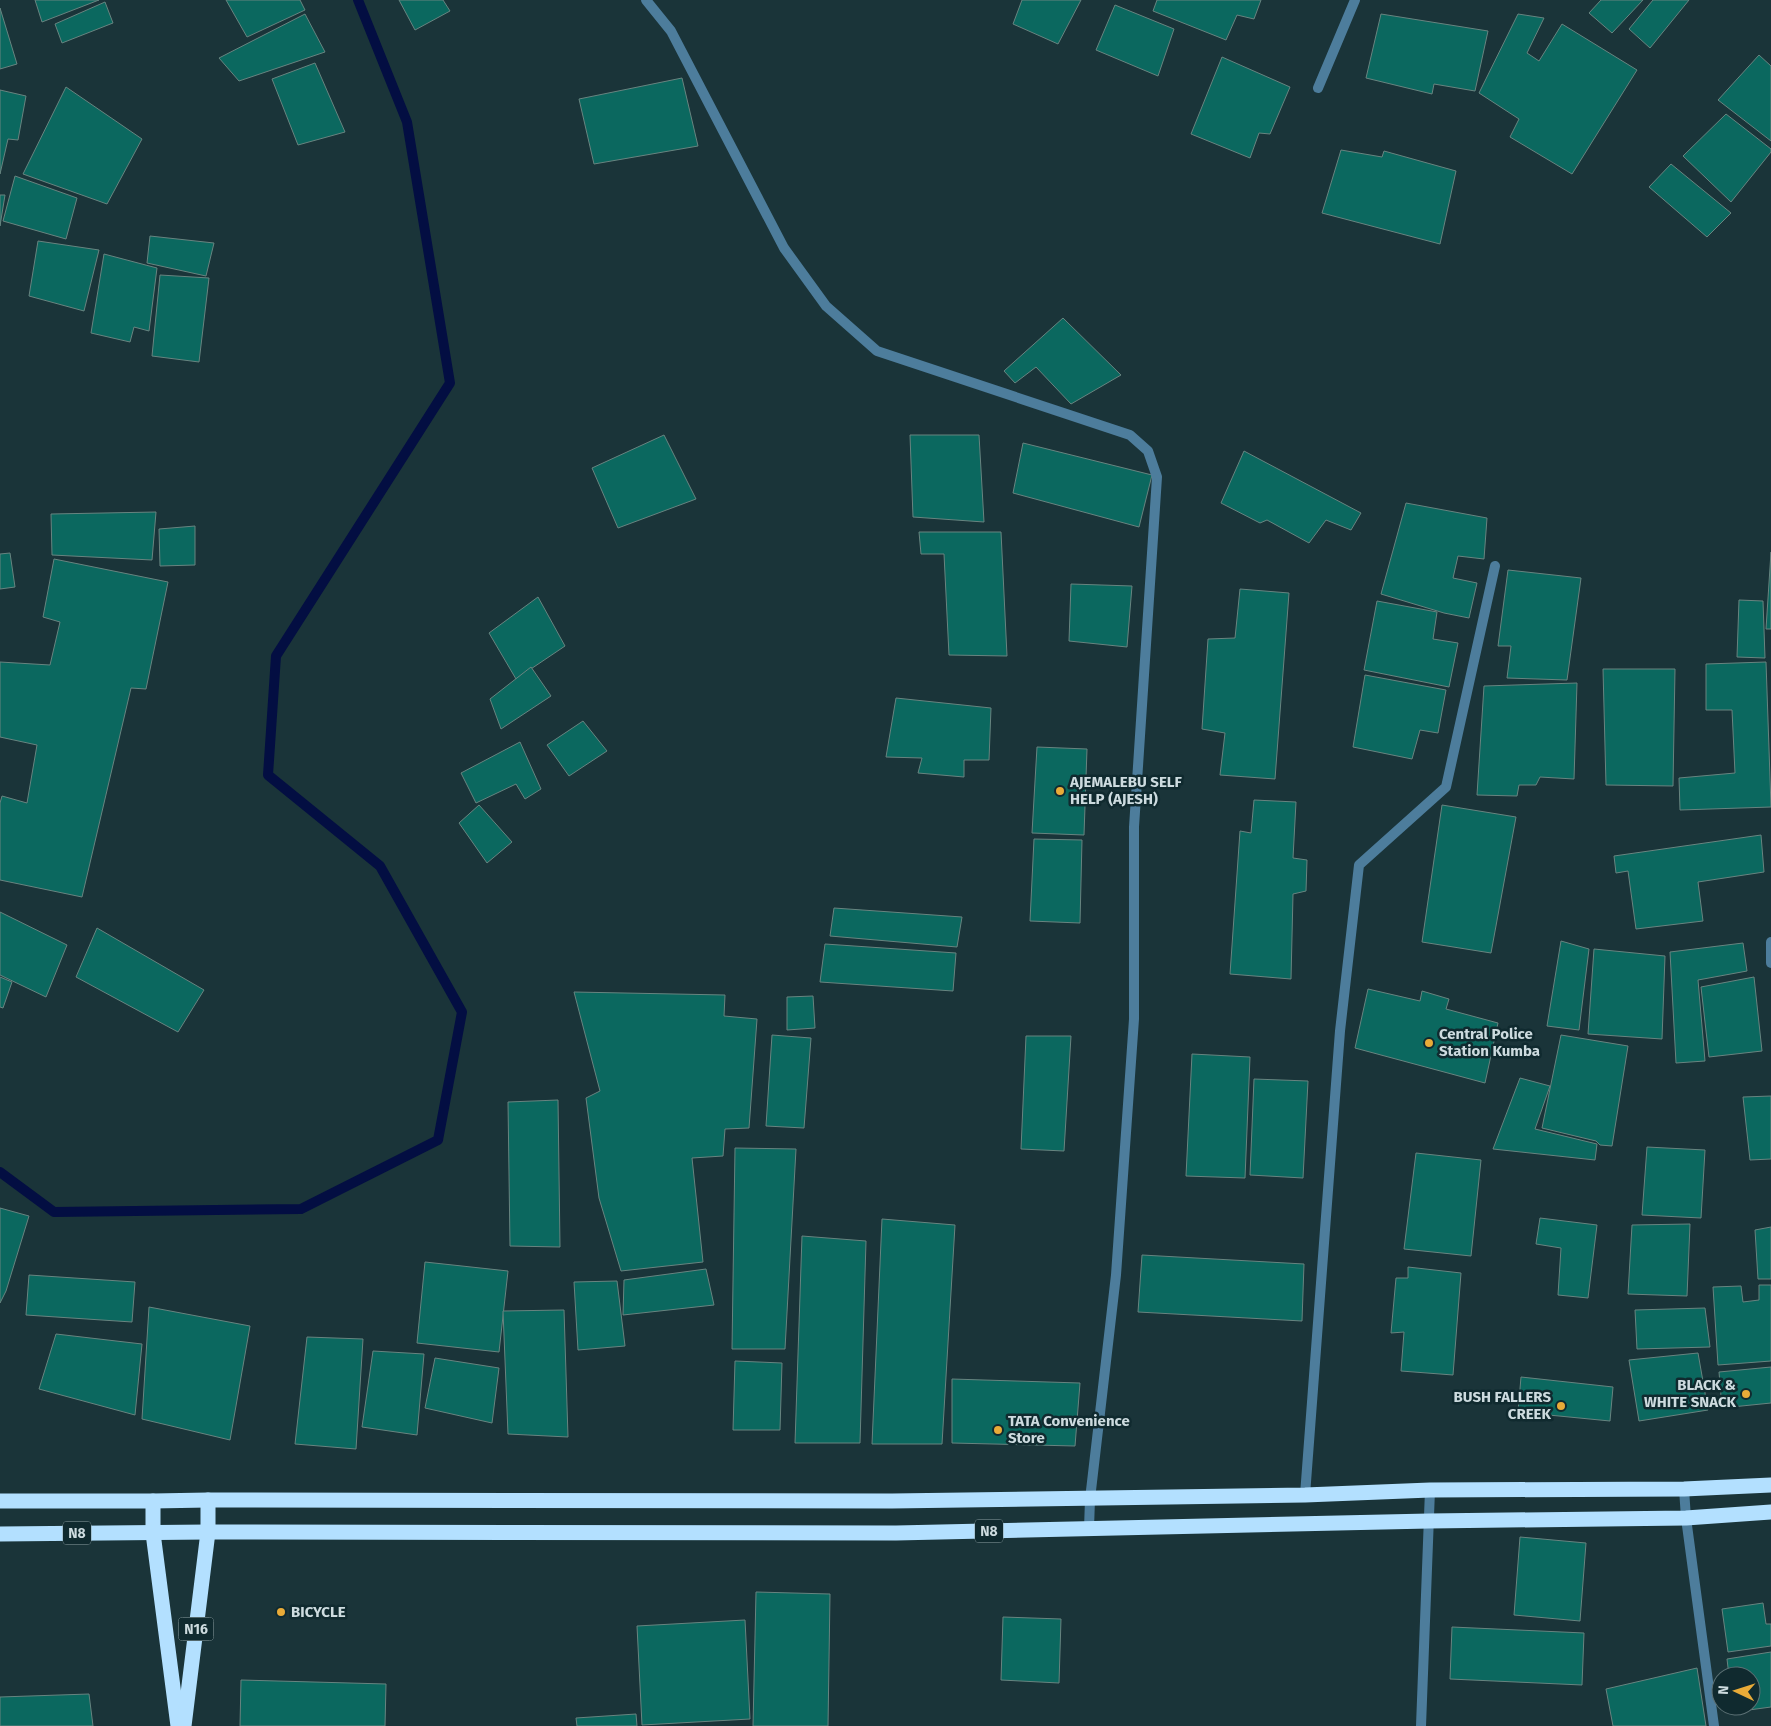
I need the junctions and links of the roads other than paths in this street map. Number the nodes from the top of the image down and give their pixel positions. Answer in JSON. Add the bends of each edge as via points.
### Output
{"nodes":[{"id":1,"x":646,"y":0,"type":"edge"},
{"id":2,"x":1355,"y":0,"type":"edge"},
{"id":3,"x":1318,"y":88,"type":"dead end"},
{"id":4,"x":1495,"y":566,"type":"dead end"},
{"id":5,"x":1771,"y":942,"type":"edge"},
{"id":6,"x":1771,"y":964,"type":"edge"},
{"id":7,"x":1771,"y":1485,"type":"edge"},
{"id":8,"x":1684,"y":1489,"type":"junction"},
{"id":9,"x":1430,"y":1490,"type":"junction"},
{"id":10,"x":1305,"y":1496,"type":"junction"},
{"id":11,"x":1090,"y":1499,"type":"junction"},
{"id":12,"x":208,"y":1500,"type":"junction"},
{"id":13,"x":0,"y":1501,"type":"edge"},
{"id":14,"x":153,"y":1501,"type":"junction"},
{"id":15,"x":1771,"y":1512,"type":"edge"},
{"id":16,"x":1686,"y":1518,"type":"junction"},
{"id":17,"x":1429,"y":1521,"type":"junction"},
{"id":18,"x":1089,"y":1529,"type":"junction"},
{"id":19,"x":208,"y":1532,"type":"junction"},
{"id":20,"x":153,"y":1533,"type":"junction"},
{"id":21,"x":0,"y":1534,"type":"edge"},
{"id":22,"x":178,"y":1726,"type":"edge"},
{"id":23,"x":184,"y":1726,"type":"edge"},
{"id":24,"x":1421,"y":1726,"type":"edge"},
{"id":25,"x":1714,"y":1726,"type":"edge"}],
"edges":[{"from":1,"to":11,"type":"street","via":[[671,31],[784,248],[826,306],[877,351],[1130,435],[1148,451],[1157,478],[1134,827],[1134,1019],[1116,1275]]},
{"from":2,"to":3,"type":"street"},
{"from":4,"to":10,"type":"street","via":[[1446,787],[1359,865],[1340,1031]]},
{"from":5,"to":6,"type":"street"},
{"from":7,"to":8,"type":"highway","number":"N8"},
{"from":8,"to":9,"type":"highway","number":"N8"},
{"from":8,"to":16,"type":"street"},
{"from":9,"to":10,"type":"highway","number":"N8"},
{"from":9,"to":17,"type":"street"},
{"from":10,"to":11,"type":"highway","number":"N8"},
{"from":11,"to":12,"type":"highway","number":"N8"},
{"from":11,"to":18,"type":"street"},
{"from":12,"to":14,"type":"highway","number":"N8"},
{"from":12,"to":19,"type":"highway","number":"N16"},
{"from":13,"to":14,"type":"highway","number":"N8"},
{"from":14,"to":20,"type":"highway","number":"N16"},
{"from":15,"to":16,"type":"highway","number":"N8"},
{"from":16,"to":17,"type":"highway","number":"N8"},
{"from":16,"to":25,"type":"street"},
{"from":17,"to":18,"type":"highway","number":"N8"},
{"from":17,"to":24,"type":"street"},
{"from":18,"to":19,"type":"highway","number":"N8","via":[[896,1533]]},
{"from":19,"to":20,"type":"highway","number":"N8"},
{"from":19,"to":23,"type":"highway","number":"N16"},
{"from":20,"to":21,"type":"highway","number":"N8"},
{"from":20,"to":22,"type":"highway","number":"N16"}]}
